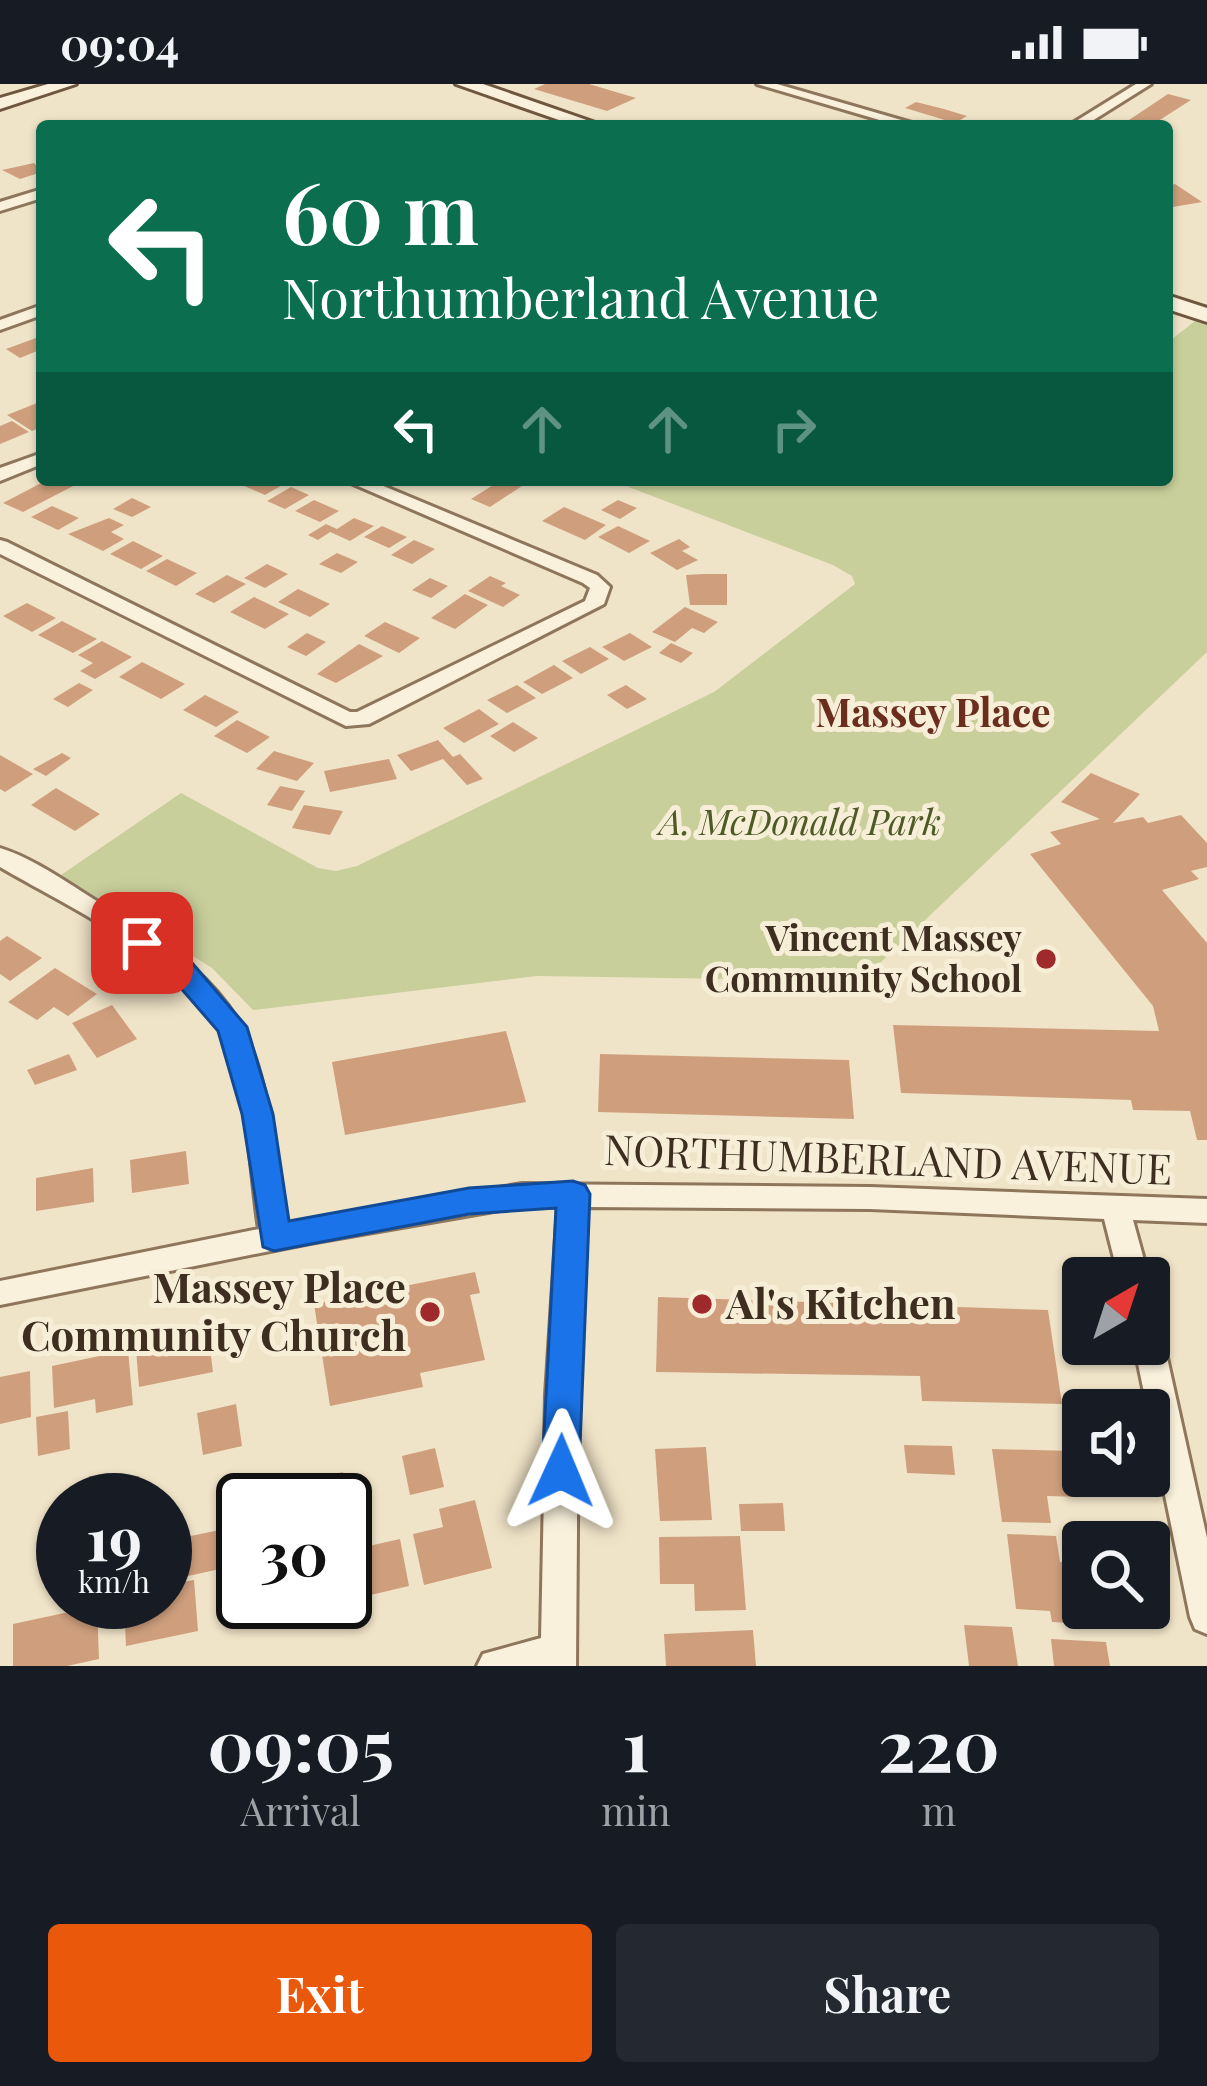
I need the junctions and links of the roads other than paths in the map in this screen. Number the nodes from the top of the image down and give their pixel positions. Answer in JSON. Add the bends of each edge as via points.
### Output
{"nodes":[{"id":1,"x":25,"y":84,"type":"edge"},
{"id":2,"x":67,"y":84,"type":"edge"},
{"id":3,"x":465,"y":84,"type":"edge"},
{"id":4,"x":763,"y":84,"type":"edge"},
{"id":5,"x":1145,"y":84,"type":"edge"},
{"id":6,"x":436,"y":85,"type":"edge"},
{"id":7,"x":0,"y":91,"type":"edge"},
{"id":8,"x":0,"y":104,"type":"edge"},
{"id":9,"x":562,"y":116,"type":"junction"},
{"id":10,"x":575,"y":120,"type":"edge"},
{"id":11,"x":893,"y":120,"type":"edge"},
{"id":12,"x":1085,"y":120,"type":"edge"},
{"id":13,"x":36,"y":195,"type":"edge"},
{"id":14,"x":0,"y":207,"type":"edge"},
{"id":15,"x":1173,"y":304,"type":"edge"},
{"id":16,"x":36,"y":312,"type":"edge"},
{"id":17,"x":1207,"y":315,"type":"edge"},
{"id":18,"x":0,"y":326,"type":"edge"},
{"id":19,"x":36,"y":461,"type":"edge"},
{"id":20,"x":0,"y":476,"type":"edge"},
{"id":21,"x":367,"y":486,"type":"edge"},
{"id":22,"x":0,"y":546,"type":"edge"},
{"id":23,"x":0,"y":856,"type":"edge"},
{"id":24,"x":573,"y":1194,"type":"junction"},
{"id":25,"x":1116,"y":1208,"type":"junction"},
{"id":26,"x":1207,"y":1211,"type":"edge"},
{"id":27,"x":274,"y":1238,"type":"junction"},
{"id":28,"x":1129,"y":1257,"type":"edge"},
{"id":29,"x":0,"y":1293,"type":"edge"},
{"id":30,"x":1153,"y":1365,"type":"edge"},
{"id":31,"x":1207,"y":1617,"type":"edge"},
{"id":32,"x":558,"y":1658,"type":"edge"},
{"id":33,"x":495,"y":1666,"type":"edge"}],
"edges":[{"from":1,"to":7,"type":"main road"},
{"from":2,"to":8,"type":"main road"},
{"from":3,"to":9,"type":"main road"},
{"from":4,"to":11,"type":"street"},
{"from":5,"to":12,"type":"street"},
{"from":6,"to":9,"type":"main road"},
{"from":9,"to":10,"type":"main road"},
{"from":13,"to":14,"type":"street"},
{"from":15,"to":17,"type":"main road"},
{"from":16,"to":18,"type":"street"},
{"from":19,"to":20,"type":"street"},
{"from":21,"to":22,"type":"street","via":[[590,579],[598,597],[361,719],[346,719]]},
{"from":23,"to":27,"type":"street","via":[[176,964],[232,1027],[252,1092]]},
{"from":24,"to":25,"type":"street","name":"NORTHUMBERLAND AVENUE"},
{"from":24,"to":27,"type":"street","name":"NORTHUMBERLAND AVENUE","via":[[469,1201]]},
{"from":24,"to":32,"type":"street"},
{"from":25,"to":26,"type":"street","name":"NORTHUMBERLAND AVENUE"},
{"from":25,"to":28,"type":"street"},
{"from":27,"to":29,"type":"street","name":"NORTHUMBERLAND AVENUE"},
{"from":30,"to":31,"type":"street"},
{"from":32,"to":33,"type":"street"}]}
